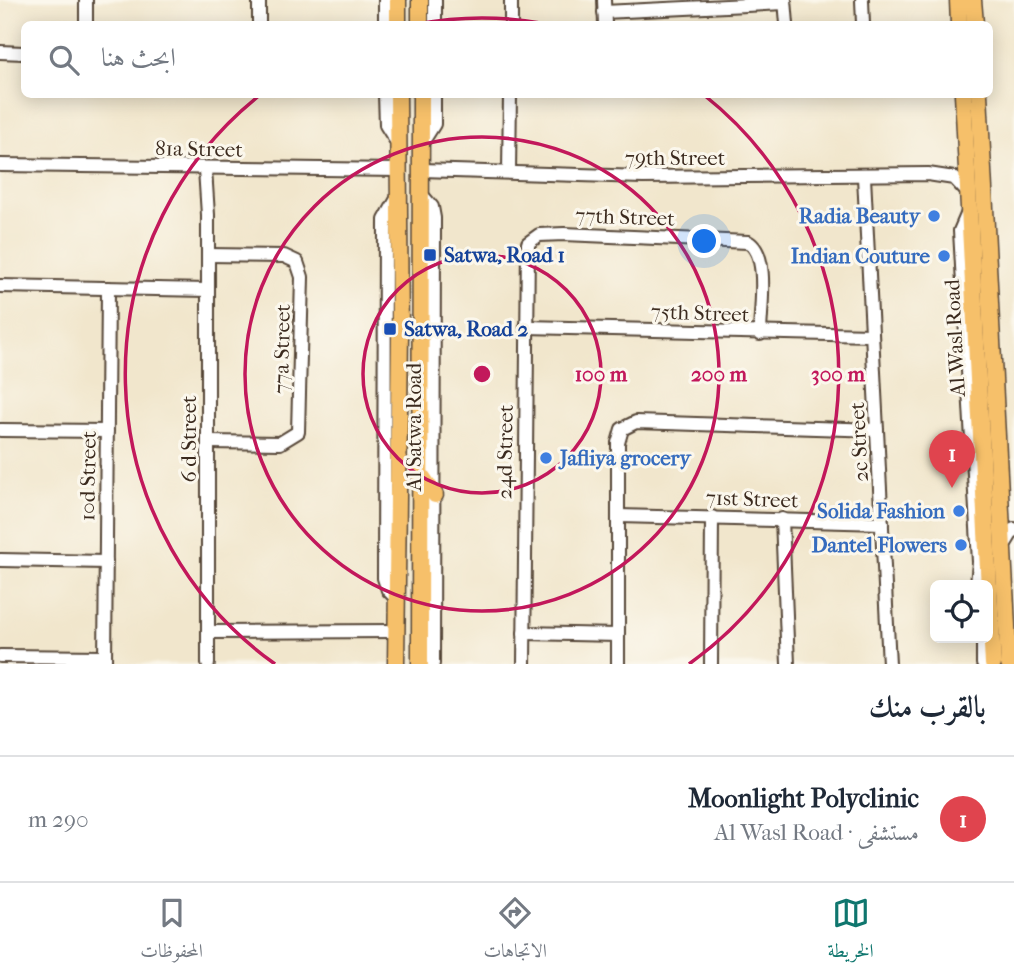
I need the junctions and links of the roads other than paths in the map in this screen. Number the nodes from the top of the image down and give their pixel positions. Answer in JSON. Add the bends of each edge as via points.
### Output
{"nodes":[{"id":1,"x":86,"y":0,"type":"edge"},
{"id":2,"x":259,"y":0,"type":"edge"},
{"id":3,"x":385,"y":0,"type":"edge"},
{"id":4,"x":398,"y":0,"type":"edge"},
{"id":5,"x":511,"y":0,"type":"edge"},
{"id":6,"x":862,"y":0,"type":"edge"},
{"id":7,"x":958,"y":0,"type":"edge"},
{"id":8,"x":973,"y":0,"type":"edge"},
{"id":9,"x":423,"y":1,"type":"edge"},
{"id":10,"x":785,"y":1,"type":"edge"},
{"id":11,"x":604,"y":12,"type":"edge"},
{"id":12,"x":86,"y":21,"type":"edge"},
{"id":13,"x":259,"y":21,"type":"edge"},
{"id":14,"x":385,"y":21,"type":"edge"},
{"id":15,"x":398,"y":21,"type":"edge"},
{"id":16,"x":420,"y":21,"type":"edge"},
{"id":17,"x":433,"y":21,"type":"edge"},
{"id":18,"x":511,"y":21,"type":"edge"},
{"id":19,"x":787,"y":21,"type":"edge"},
{"id":20,"x":863,"y":21,"type":"edge"},
{"id":21,"x":959,"y":21,"type":"edge"},
{"id":22,"x":975,"y":21,"type":"edge"},
{"id":23,"x":0,"y":52,"type":"edge"},
{"id":24,"x":21,"y":53,"type":"edge"},
{"id":25,"x":384,"y":98,"type":"edge"},
{"id":26,"x":398,"y":98,"type":"edge"},
{"id":27,"x":421,"y":98,"type":"edge"},
{"id":28,"x":434,"y":98,"type":"edge"},
{"id":29,"x":510,"y":98,"type":"edge"},
{"id":30,"x":963,"y":98,"type":"edge"},
{"id":31,"x":979,"y":98,"type":"edge"},
{"id":32,"x":422,"y":143,"type":"junction"},
{"id":33,"x":398,"y":144,"type":"junction"},
{"id":34,"x":0,"y":165,"type":"edge"},
{"id":35,"x":967,"y":167,"type":"junction"},
{"id":36,"x":209,"y":169,"type":"junction"},
{"id":37,"x":398,"y":170,"type":"junction"},
{"id":38,"x":422,"y":170,"type":"junction"},
{"id":39,"x":509,"y":172,"type":"junction"},
{"id":40,"x":928,"y":174,"type":"junction"},
{"id":41,"x":864,"y":177,"type":"junction"},
{"id":42,"x":968,"y":193,"type":"junction"},
{"id":43,"x":421,"y":194,"type":"junction"},
{"id":44,"x":398,"y":197,"type":"junction"},
{"id":45,"x":976,"y":209,"type":"junction"},
{"id":46,"x":530,"y":241,"type":"joint"},
{"id":47,"x":208,"y":255,"type":"junction"},
{"id":48,"x":0,"y":286,"type":"edge"},
{"id":49,"x":108,"y":288,"type":"junction"},
{"id":50,"x":208,"y":290,"type":"junction"},
{"id":51,"x":526,"y":327,"type":"junction"},
{"id":52,"x":400,"y":332,"type":"junction"},
{"id":53,"x":760,"y":334,"type":"junction"},
{"id":54,"x":872,"y":335,"type":"junction"},
{"id":55,"x":421,"y":380,"type":"junction"},
{"id":56,"x":0,"y":430,"type":"edge"},
{"id":57,"x":877,"y":430,"type":"junction"},
{"id":58,"x":107,"y":431,"type":"junction"},
{"id":59,"x":208,"y":442,"type":"junction"},
{"id":60,"x":420,"y":473,"type":"junction"},
{"id":61,"x":435,"y":495,"type":"junction"},
{"id":62,"x":999,"y":496,"type":"junction"},
{"id":63,"x":620,"y":516,"type":"junction"},
{"id":64,"x":712,"y":517,"type":"junction"},
{"id":65,"x":1014,"y":518,"type":"edge"},
{"id":66,"x":782,"y":519,"type":"junction"},
{"id":67,"x":882,"y":523,"type":"junction"},
{"id":68,"x":1014,"y":529,"type":"edge"},
{"id":69,"x":1003,"y":548,"type":"junction"},
{"id":70,"x":0,"y":560,"type":"edge"},
{"id":71,"x":106,"y":562,"type":"junction"},
{"id":72,"x":977,"y":580,"type":"edge"},
{"id":73,"x":396,"y":598,"type":"junction"},
{"id":74,"x":396,"y":631,"type":"junction"},
{"id":75,"x":208,"y":632,"type":"junction"},
{"id":76,"x":524,"y":634,"type":"junction"},
{"id":77,"x":618,"y":635,"type":"junction"},
{"id":78,"x":983,"y":643,"type":"edge"},
{"id":79,"x":0,"y":656,"type":"edge"},
{"id":80,"x":1008,"y":657,"type":"edge"},
{"id":81,"x":105,"y":660,"type":"edge"},
{"id":82,"x":208,"y":664,"type":"edge"},
{"id":83,"x":396,"y":664,"type":"edge"},
{"id":84,"x":418,"y":664,"type":"edge"},
{"id":85,"x":433,"y":664,"type":"edge"},
{"id":86,"x":524,"y":664,"type":"edge"},
{"id":87,"x":618,"y":664,"type":"edge"},
{"id":88,"x":711,"y":664,"type":"edge"},
{"id":89,"x":788,"y":664,"type":"edge"},
{"id":90,"x":889,"y":664,"type":"edge"},
{"id":91,"x":984,"y":664,"type":"edge"}],
"edges":[{"from":1,"to":12,"type":"street"},
{"from":2,"to":13,"type":"street"},
{"from":3,"to":14,"type":"street"},
{"from":4,"to":15,"type":"main road"},
{"from":5,"to":18,"type":"street"},
{"from":6,"to":20,"type":"street"},
{"from":7,"to":21,"type":"main road"},
{"from":8,"to":22,"type":"main road"},
{"from":9,"to":16,"type":"main road"},
{"from":9,"to":17,"type":"street"},
{"from":10,"to":11,"type":"street"},
{"from":10,"to":19,"type":"street"},
{"from":23,"to":24,"type":"street"},
{"from":25,"to":33,"type":"street","name":"Al Satwa Road","via":[[386,125]]},
{"from":26,"to":33,"type":"main road","name":"Al Satwa Road"},
{"from":27,"to":32,"type":"main road","name":"Al Satwa Road"},
{"from":28,"to":32,"type":"street","name":"Al Satwa Road","via":[[434,124]]},
{"from":29,"to":39,"type":"street"},
{"from":30,"to":35,"type":"main road","name":"Al Wasl Road"},
{"from":31,"to":45,"type":"main road","name":"Al Wasl Road"},
{"from":32,"to":38,"type":"main road","name":"Al Satwa Road"},
{"from":33,"to":37,"type":"main road","name":"Al Satwa Road"},
{"from":34,"to":36,"type":"street","name":"81a Street"},
{"from":35,"to":40,"type":"street","name":"79th Street"},
{"from":35,"to":42,"type":"main road","name":"Al Wasl Road"},
{"from":35,"to":45,"type":"main road","via":[[975,171]]},
{"from":36,"to":37,"type":"street","name":"81a Street"},
{"from":36,"to":47,"type":"street","name":"6 d Street"},
{"from":37,"to":44,"type":"main road","name":"Al Satwa Road"},
{"from":38,"to":39,"type":"street","name":"79th Street"},
{"from":38,"to":43,"type":"main road","name":"Al Satwa Road"},
{"from":39,"to":41,"type":"street","name":"79th Street"},
{"from":40,"to":41,"type":"street","name":"79th Street"},
{"from":40,"to":42,"type":"street","name":"79th Street","via":[[954,178]]},
{"from":41,"to":54,"type":"street","name":"2c Street"},
{"from":42,"to":45,"type":"main road","name":"Al Wasl Road"},
{"from":43,"to":55,"type":"main road","name":"Al Satwa Road"},
{"from":43,"to":61,"type":"street","name":"Al Satwa Road","via":[[434,218]]},
{"from":44,"to":52,"type":"main road","name":"Al Satwa Road"},
{"from":44,"to":73,"type":"street","name":"Al Satwa Road","via":[[385,220],[383,405],[384,578]]},
{"from":45,"to":62,"type":"main road","name":"Al Wasl Road"},
{"from":45,"to":72,"type":"street","via":[[960,231]]},
{"from":45,"to":80,"type":"main road","name":"Al Wasl Road","via":[[987,536]]},
{"from":46,"to":51,"type":"street","name":"24d Street","via":[[526,250]]},
{"from":46,"to":53,"type":"street","name":"77th Street","via":[[539,235],[599,234],[748,242],[758,250],[761,262]]},
{"from":47,"to":50,"type":"street","name":"6 d Street"},
{"from":47,"to":59,"type":"street","name":"77a Street","via":[[284,256],[297,262],[302,277],[298,432],[280,443]]},
{"from":48,"to":49,"type":"street"},
{"from":49,"to":50,"type":"street"},
{"from":49,"to":58,"type":"street","name":"10d Street"},
{"from":50,"to":59,"type":"street","name":"6 d Street"},
{"from":51,"to":53,"type":"street","name":"75th Street"},
{"from":51,"to":76,"type":"street","name":"24d Street"},
{"from":52,"to":55,"type":"main road","via":[[404,379],[410,384]]},
{"from":52,"to":73,"type":"main road","name":"Al Satwa Road"},
{"from":53,"to":54,"type":"street","name":"75th Street"},
{"from":54,"to":57,"type":"street","name":"2c Street"},
{"from":55,"to":60,"type":"main road","name":"Al Satwa Road"},
{"from":56,"to":58,"type":"street"},
{"from":57,"to":63,"type":"street","via":[[636,422],[622,429],[618,443]]},
{"from":57,"to":67,"type":"street","name":"2c Street"},
{"from":58,"to":71,"type":"street","name":"10d Street"},
{"from":59,"to":75,"type":"street","name":"6 d Street"},
{"from":60,"to":61,"type":"main road"},
{"from":60,"to":84,"type":"main road","name":"Al Satwa Road"},
{"from":61,"to":85,"type":"street","name":"Al Satwa Road"},
{"from":62,"to":65,"type":"street"},
{"from":62,"to":69,"type":"main road","name":"Al Wasl Road"},
{"from":63,"to":64,"type":"street","name":"71st Street"},
{"from":63,"to":77,"type":"street"},
{"from":64,"to":66,"type":"street","name":"71st Street"},
{"from":64,"to":88,"type":"street"},
{"from":66,"to":67,"type":"street","name":"71st Street"},
{"from":66,"to":89,"type":"street"},
{"from":67,"to":90,"type":"street","name":"2c Street"},
{"from":68,"to":69,"type":"street"},
{"from":69,"to":80,"type":"main road","name":"Al Wasl Road"},
{"from":70,"to":71,"type":"street"},
{"from":71,"to":81,"type":"street","name":"10d Street"},
{"from":73,"to":74,"type":"main road","name":"Al Satwa Road"},
{"from":74,"to":75,"type":"street"},
{"from":74,"to":83,"type":"main road","name":"Al Satwa Road"},
{"from":74,"to":84,"type":"main road","via":[[407,629],[413,634]]},
{"from":75,"to":82,"type":"street","name":"6 d Street"},
{"from":76,"to":77,"type":"street"},
{"from":76,"to":86,"type":"street","name":"24d Street"},
{"from":77,"to":87,"type":"street"},
{"from":78,"to":91,"type":"street"},
{"from":79,"to":81,"type":"street"}]}
